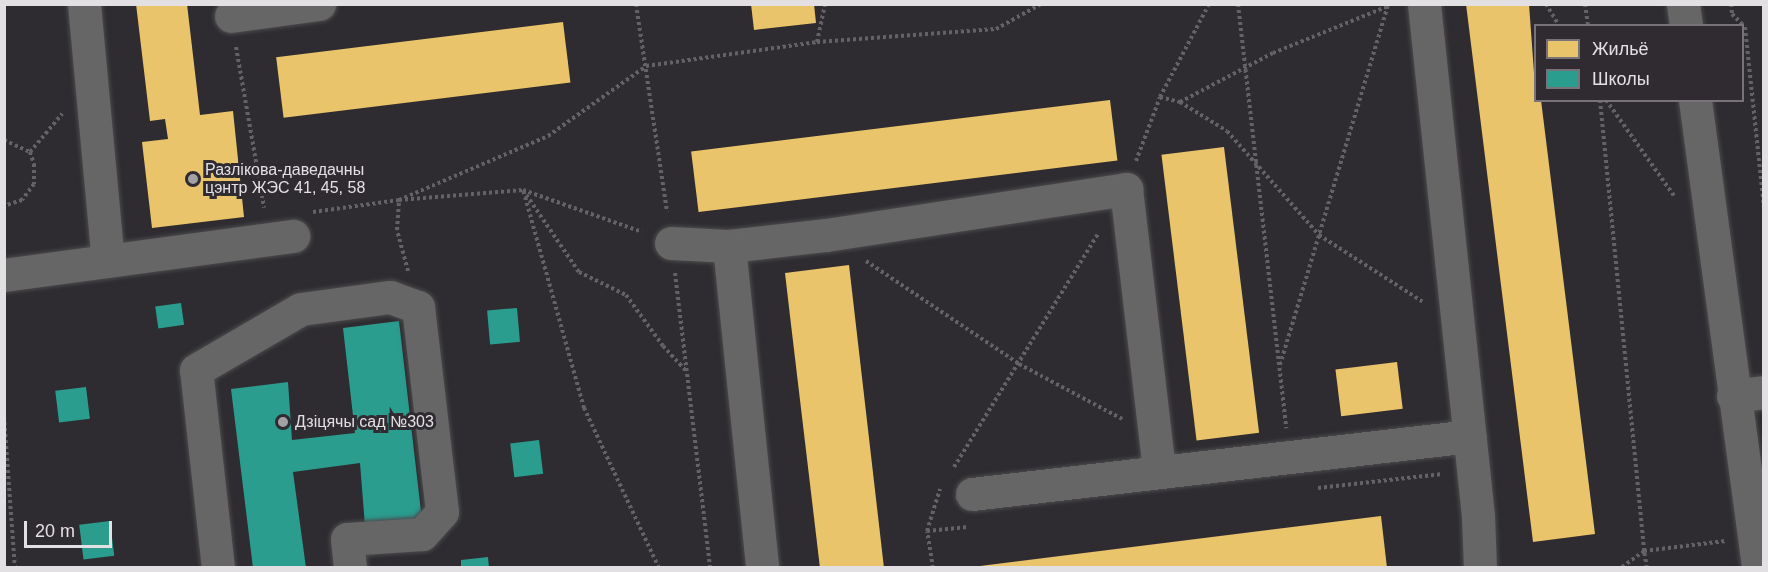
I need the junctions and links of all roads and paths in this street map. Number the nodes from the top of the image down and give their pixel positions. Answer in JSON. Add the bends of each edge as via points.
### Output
{"nodes":[{"id":1,"x":84,"y":4,"type":"edge"},
{"id":2,"x":319,"y":4,"type":"edge"},
{"id":3,"x":636,"y":4,"type":"edge"},
{"id":4,"x":825,"y":4,"type":"edge"},
{"id":5,"x":1041,"y":4,"type":"edge"},
{"id":6,"x":1209,"y":4,"type":"edge"},
{"id":7,"x":1238,"y":4,"type":"edge"},
{"id":8,"x":1424,"y":4,"type":"edge"},
{"id":9,"x":1546,"y":4,"type":"edge"},
{"id":10,"x":1585,"y":4,"type":"edge"},
{"id":11,"x":1683,"y":4,"type":"edge"},
{"id":12,"x":1731,"y":4,"type":"edge"},
{"id":13,"x":1390,"y":5,"type":"edge"},
{"id":14,"x":231,"y":16,"type":"joint"},
{"id":15,"x":1558,"y":24,"type":"edge"},
{"id":16,"x":1588,"y":24,"type":"edge"},
{"id":17,"x":1686,"y":24,"type":"edge"},
{"id":18,"x":1743,"y":24,"type":"edge"},
{"id":19,"x":1744,"y":25,"type":"edge"},
{"id":20,"x":817,"y":42,"type":"junction"},
{"id":21,"x":646,"y":66,"type":"junction"},
{"id":22,"x":1244,"y":68,"type":"junction"},
{"id":23,"x":1160,"y":97,"type":"junction"},
{"id":24,"x":1180,"y":102,"type":"junction"},
{"id":25,"x":1600,"y":102,"type":"edge"},
{"id":26,"x":1607,"y":102,"type":"edge"},
{"id":27,"x":1695,"y":102,"type":"edge"},
{"id":28,"x":4,"y":140,"type":"edge"},
{"id":29,"x":1256,"y":163,"type":"junction"},
{"id":30,"x":1126,"y":189,"type":"junction"},
{"id":31,"x":523,"y":190,"type":"junction"},
{"id":32,"x":399,"y":200,"type":"junction"},
{"id":33,"x":1680,"y":204,"type":"dead end"},
{"id":34,"x":4,"y":206,"type":"edge"},
{"id":35,"x":1764,"y":209,"type":"edge"},
{"id":36,"x":259,"y":216,"type":"dead end"},
{"id":37,"x":301,"y":224,"type":"joint"},
{"id":38,"x":826,"y":235,"type":"junction"},
{"id":39,"x":1319,"y":235,"type":"junction"},
{"id":40,"x":671,"y":243,"type":"junction"},
{"id":41,"x":729,"y":246,"type":"junction"},
{"id":42,"x":108,"y":261,"type":"junction"},
{"id":43,"x":4,"y":275,"type":"edge"},
{"id":44,"x":418,"y":307,"type":"junction"},
{"id":45,"x":1458,"y":325,"type":"junction"},
{"id":46,"x":1019,"y":364,"type":"junction"},
{"id":47,"x":1279,"y":368,"type":"junction"},
{"id":48,"x":687,"y":372,"type":"junction"},
{"id":49,"x":1748,"y":394,"type":"edge"},
{"id":50,"x":4,"y":416,"type":"edge"},
{"id":51,"x":1155,"y":436,"type":"junction"},
{"id":52,"x":1470,"y":436,"type":"junction"},
{"id":53,"x":1289,"y":456,"type":"junction"},
{"id":54,"x":1159,"y":471,"type":"junction"},
{"id":55,"x":955,"y":485,"type":"junction"},
{"id":56,"x":1644,"y":551,"type":"junction"},
{"id":57,"x":1755,"y":553,"type":"edge"},
{"id":58,"x":15,"y":567,"type":"edge"},
{"id":59,"x":218,"y":567,"type":"edge"},
{"id":60,"x":350,"y":567,"type":"edge"},
{"id":61,"x":659,"y":567,"type":"edge"},
{"id":62,"x":710,"y":567,"type":"edge"},
{"id":63,"x":762,"y":567,"type":"edge"},
{"id":64,"x":933,"y":567,"type":"edge"},
{"id":65,"x":1480,"y":567,"type":"edge"},
{"id":66,"x":1621,"y":567,"type":"edge"},
{"id":67,"x":1647,"y":567,"type":"edge"}],
"edges":[{"from":1,"to":42,"type":"lane"},
{"from":2,"to":14,"type":"lane"},
{"from":3,"to":21,"type":"path"},
{"from":4,"to":20,"type":"path"},
{"from":5,"to":20,"type":"path","via":[[996,29]]},
{"from":6,"to":23,"type":"path"},
{"from":7,"to":22,"type":"path"},
{"from":8,"to":45,"type":"lane"},
{"from":9,"to":15,"type":"path"},
{"from":10,"to":16,"type":"path"},
{"from":11,"to":17,"type":"lane"},
{"from":12,"to":18,"type":"path","via":[[1732,14]]},
{"from":13,"to":22,"type":"path"},
{"from":13,"to":39,"type":"path"},
{"from":14,"to":36,"type":"path","via":[[264,212]]},
{"from":19,"to":35,"type":"path"},
{"from":20,"to":21,"type":"path"},
{"from":21,"to":32,"type":"path","via":[[548,136]]},
{"from":21,"to":40,"type":"path"},
{"from":22,"to":24,"type":"path"},
{"from":22,"to":29,"type":"path"},
{"from":23,"to":24,"type":"path"},
{"from":23,"to":30,"type":"path"},
{"from":24,"to":29,"type":"path","via":[[1227,131]]},
{"from":25,"to":56,"type":"path"},
{"from":26,"to":33,"type":"path"},
{"from":27,"to":49,"type":"lane"},
{"from":28,"to":34,"type":"path","via":[[30,152],[34,184],[22,200]]},
{"from":29,"to":39,"type":"path"},
{"from":29,"to":47,"type":"path"},
{"from":30,"to":38,"type":"lane"},
{"from":30,"to":46,"type":"path"},
{"from":30,"to":51,"type":"lane"},
{"from":31,"to":32,"type":"path"},
{"from":31,"to":40,"type":"path"},
{"from":31,"to":48,"type":"path","via":[[579,272],[626,295]]},
{"from":31,"to":61,"type":"path","via":[[584,408]]},
{"from":32,"to":37,"type":"path"},
{"from":32,"to":44,"type":"path","via":[[397,230]]},
{"from":37,"to":42,"type":"lane"},
{"from":38,"to":41,"type":"lane"},
{"from":38,"to":46,"type":"path"},
{"from":39,"to":45,"type":"path"},
{"from":39,"to":47,"type":"path"},
{"from":40,"to":41,"type":"lane"},
{"from":40,"to":48,"type":"path"},
{"from":41,"to":63,"type":"lane"},
{"from":42,"to":43,"type":"lane"},
{"from":44,"to":59,"type":"lane","via":[[390,297],[301,309],[196,370]]},
{"from":44,"to":60,"type":"lane","via":[[442,512],[422,534],[347,539]]},
{"from":45,"to":52,"type":"lane"},
{"from":46,"to":51,"type":"path"},
{"from":46,"to":55,"type":"path"},
{"from":47,"to":53,"type":"path"},
{"from":48,"to":62,"type":"path"},
{"from":49,"to":57,"type":"lane"},
{"from":50,"to":58,"type":"path"},
{"from":51,"to":54,"type":"lane"},
{"from":52,"to":53,"type":"lane"},
{"from":52,"to":65,"type":"lane"},
{"from":53,"to":54,"type":"lane"},
{"from":54,"to":55,"type":"lane"},
{"from":55,"to":64,"type":"path","via":[[927,531]]},
{"from":56,"to":57,"type":"path"},
{"from":56,"to":66,"type":"path"},
{"from":56,"to":67,"type":"path"}]}
